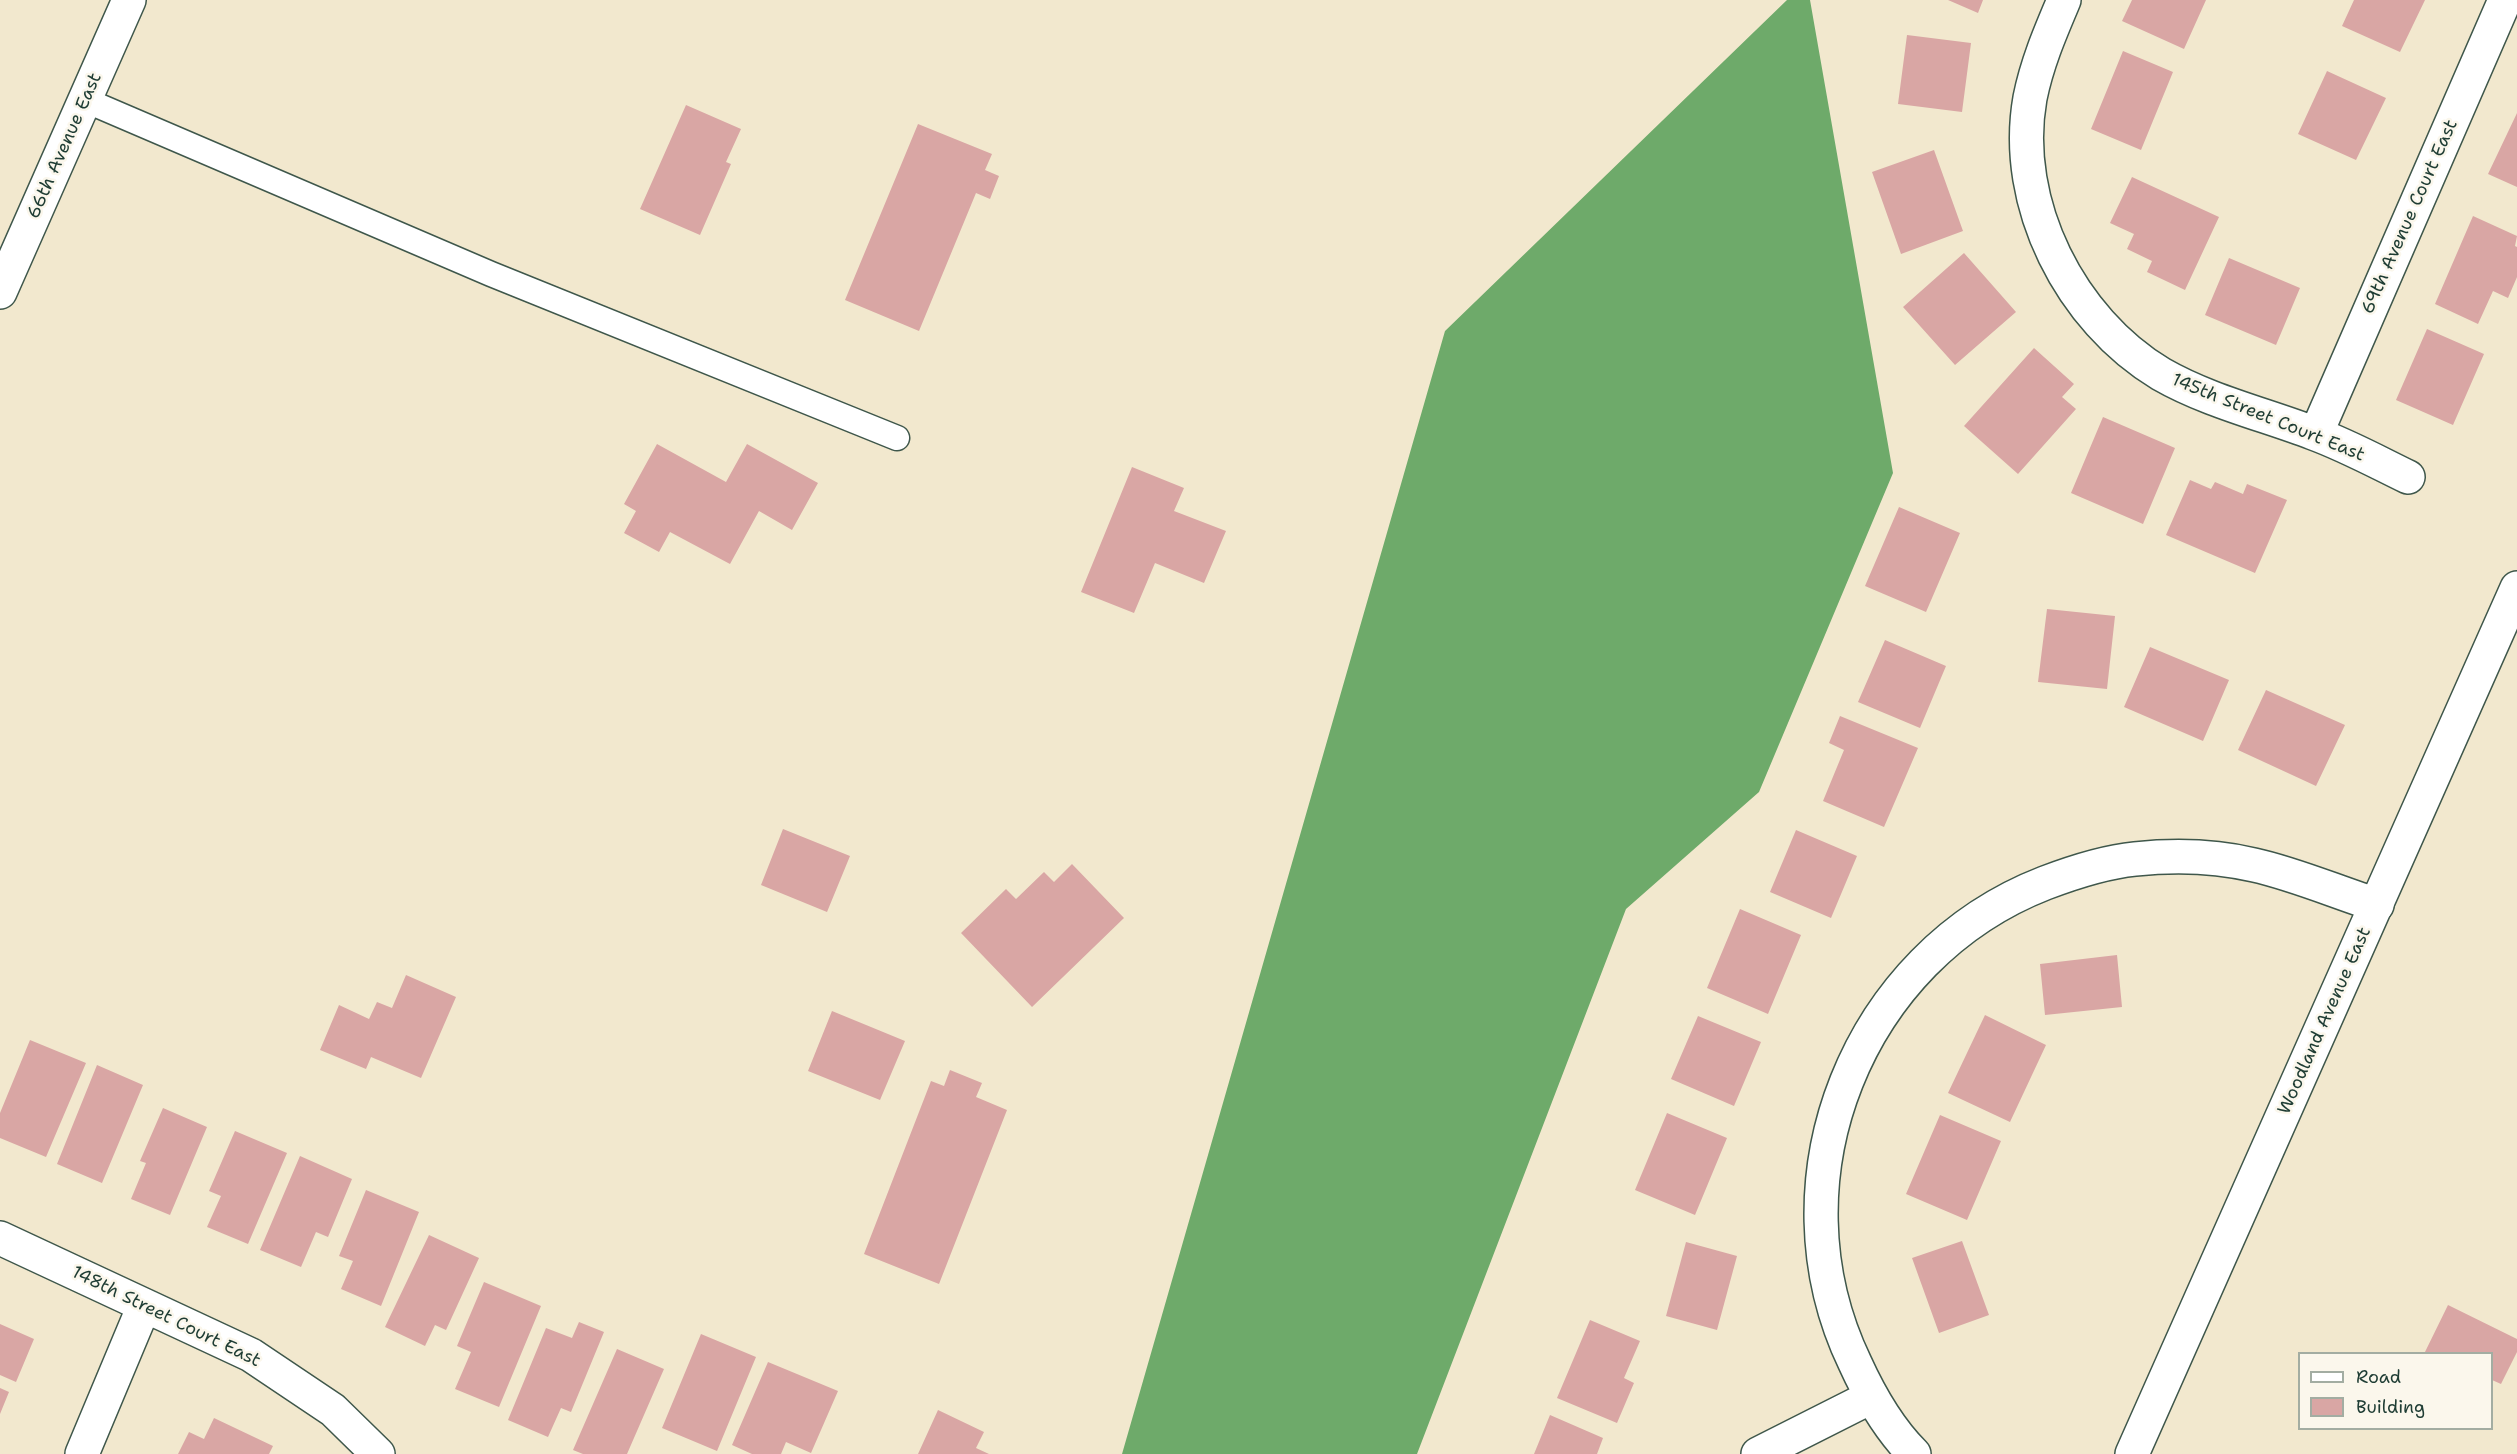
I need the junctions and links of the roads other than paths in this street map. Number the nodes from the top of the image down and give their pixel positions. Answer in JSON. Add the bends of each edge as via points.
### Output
{"nodes":[{"id":1,"x":129,"y":0,"type":"edge"},
{"id":2,"x":2064,"y":0,"type":"edge"},
{"id":3,"x":2505,"y":0,"type":"edge"},
{"id":4,"x":85,"y":100,"type":"junction"},
{"id":5,"x":0,"y":292,"type":"edge"},
{"id":6,"x":2316,"y":434,"type":"junction"},
{"id":7,"x":897,"y":438,"type":"dead end"},
{"id":8,"x":2408,"y":477,"type":"dead end"},
{"id":9,"x":2517,"y":588,"type":"edge"},
{"id":10,"x":2377,"y":905,"type":"junction"},
{"id":11,"x":0,"y":1238,"type":"edge"},
{"id":12,"x":144,"y":1306,"type":"junction"},
{"id":13,"x":1871,"y":1397,"type":"junction"},
{"id":14,"x":82,"y":1454,"type":"edge"},
{"id":15,"x":378,"y":1454,"type":"edge"},
{"id":16,"x":1758,"y":1454,"type":"edge"},
{"id":17,"x":1914,"y":1454,"type":"edge"},
{"id":18,"x":2132,"y":1454,"type":"edge"}],
"edges":[{"from":1,"to":4,"type":"street","name":"66th Avenue East"},
{"from":2,"to":6,"type":"street","name":"145th Street Court East","via":[[2041,53],[2030,101],[2028,151],[2036,204],[2054,255],[2083,304],[2119,342],[2160,373],[2195,391]]},
{"from":3,"to":6,"type":"street","name":"69th Avenue Court East"},
{"from":4,"to":5,"type":"street","name":"66th Avenue East"},
{"from":4,"to":7,"type":"lane","via":[[491,274]]},
{"from":6,"to":8,"type":"street","name":"145th Street Court East"},
{"from":9,"to":10,"type":"street","name":"Woodland Avenue East"},
{"from":10,"to":13,"type":"street","via":[[2253,864],[2195,857],[2134,859],[2075,871],[2018,894],[1967,924],[1920,965],[1882,1012],[1852,1066],[1833,1118],[1822,1176],[1821,1234],[1828,1290],[1843,1339]]},
{"from":10,"to":18,"type":"street","name":"Woodland Avenue East"},
{"from":11,"to":12,"type":"street","name":"148th Street Court East"},
{"from":12,"to":14,"type":"street"},
{"from":12,"to":15,"type":"street","name":"148th Street Court East","via":[[251,1355],[333,1410]]},
{"from":13,"to":16,"type":"street"},
{"from":13,"to":17,"type":"street"}]}
